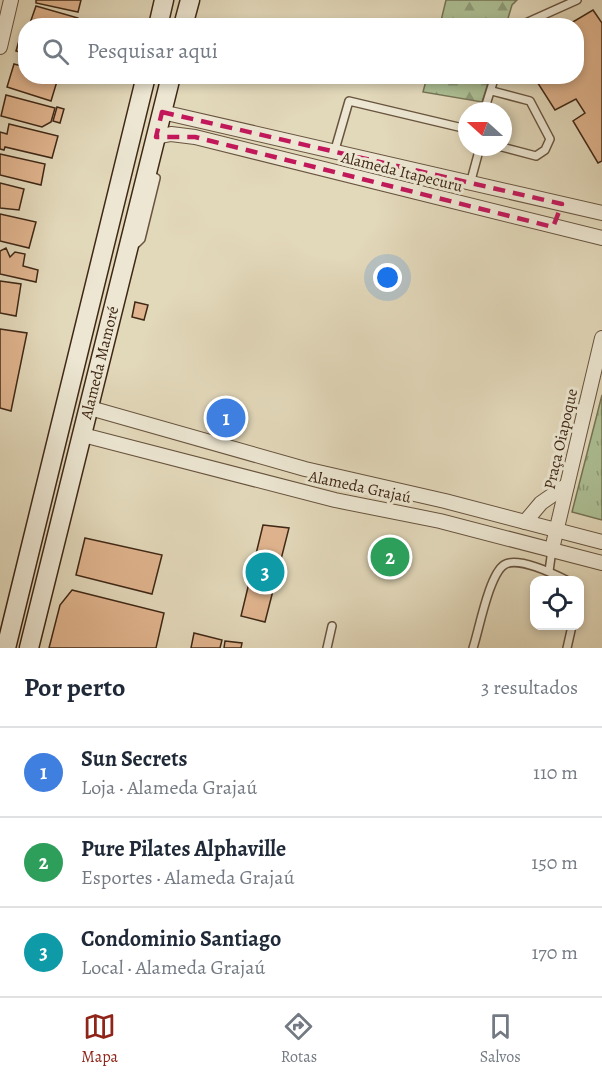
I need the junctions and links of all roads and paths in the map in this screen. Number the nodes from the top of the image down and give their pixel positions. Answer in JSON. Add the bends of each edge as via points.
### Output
{"nodes":[{"id":1,"x":11,"y":0,"type":"edge"},
{"id":2,"x":164,"y":0,"type":"edge"},
{"id":3,"x":190,"y":0,"type":"edge"},
{"id":4,"x":577,"y":0,"type":"edge"},
{"id":5,"x":160,"y":18,"type":"edge"},
{"id":6,"x":185,"y":18,"type":"edge"},
{"id":7,"x":537,"y":18,"type":"edge"},
{"id":8,"x":0,"y":47,"type":"edge"},
{"id":9,"x":144,"y":84,"type":"edge"},
{"id":10,"x":169,"y":84,"type":"edge"},
{"id":11,"x":493,"y":84,"type":"edge"},
{"id":12,"x":492,"y":91,"type":"junction"},
{"id":13,"x":488,"y":102,"type":"edge"},
{"id":14,"x":162,"y":112,"type":"junction"},
{"id":15,"x":200,"y":122,"type":"junction"},
{"id":16,"x":458,"y":127,"type":"edge"},
{"id":17,"x":195,"y":136,"type":"junction"},
{"id":18,"x":156,"y":137,"type":"junction"},
{"id":19,"x":512,"y":150,"type":"edge"},
{"id":20,"x":334,"y":153,"type":"junction"},
{"id":21,"x":478,"y":156,"type":"edge"},
{"id":22,"x":470,"y":184,"type":"junction"},
{"id":23,"x":562,"y":204,"type":"junction"},
{"id":24,"x":577,"y":207,"type":"junction"},
{"id":25,"x":602,"y":213,"type":"edge"},
{"id":26,"x":554,"y":227,"type":"junction"},
{"id":27,"x":568,"y":231,"type":"junction"},
{"id":28,"x":107,"y":238,"type":"junction"},
{"id":29,"x":602,"y":238,"type":"edge"},
{"id":30,"x":131,"y":243,"type":"junction"},
{"id":31,"x":602,"y":338,"type":"edge"},
{"id":32,"x":90,"y":408,"type":"junction"},
{"id":33,"x":118,"y":415,"type":"junction"},
{"id":34,"x":83,"y":435,"type":"junction"},
{"id":35,"x":107,"y":440,"type":"junction"},
{"id":36,"x":279,"y":462,"type":"junction"},
{"id":37,"x":305,"y":469,"type":"junction"},
{"id":38,"x":273,"y":484,"type":"junction"},
{"id":39,"x":567,"y":485,"type":"junction"},
{"id":40,"x":297,"y":490,"type":"junction"},
{"id":41,"x":445,"y":501,"type":"junction"},
{"id":42,"x":440,"y":521,"type":"junction"},
{"id":43,"x":525,"y":522,"type":"junction"},
{"id":44,"x":556,"y":529,"type":"junction"},
{"id":45,"x":602,"y":542,"type":"edge"},
{"id":46,"x":552,"y":549,"type":"junction"},
{"id":47,"x":602,"y":563,"type":"edge"},
{"id":48,"x":549,"y":571,"type":"junction"},
{"id":49,"x":558,"y":576,"type":"edge"},
{"id":50,"x":332,"y":626,"type":"dead end"},
{"id":51,"x":571,"y":630,"type":"edge"},
{"id":52,"x":6,"y":648,"type":"edge"},
{"id":53,"x":29,"y":648,"type":"edge"},
{"id":54,"x":327,"y":648,"type":"edge"},
{"id":55,"x":473,"y":648,"type":"edge"},
{"id":56,"x":567,"y":648,"type":"edge"}],
"edges":[{"from":1,"to":8,"type":"street"},
{"from":2,"to":5,"type":"main road"},
{"from":3,"to":6,"type":"main road"},
{"from":4,"to":7,"type":"lane"},
{"from":9,"to":28,"type":"main road","name":"Alameda Mamoré"},
{"from":10,"to":14,"type":"main road","name":"Alameda Mamoré"},
{"from":11,"to":12,"type":"lane"},
{"from":12,"to":13,"type":"lane"},
{"from":12,"to":19,"type":"lane","via":[[530,101],[550,139],[545,150],[536,156]]},
{"from":14,"to":15,"type":"street","name":"Alameda Itapecuru"},
{"from":14,"to":18,"type":"main road","name":"Alameda Mamoré"},
{"from":15,"to":17,"type":"street"},
{"from":15,"to":20,"type":"street","name":"Alameda Itapecuru"},
{"from":16,"to":20,"type":"lane","via":[[349,101]]},
{"from":17,"to":18,"type":"street","name":"Alameda Itapecuru"},
{"from":17,"to":26,"type":"street","name":"Alameda Itapecuru"},
{"from":18,"to":30,"type":"main road","name":"Alameda Mamoré"},
{"from":20,"to":22,"type":"street","name":"Alameda Itapecuru"},
{"from":21,"to":22,"type":"lane"},
{"from":22,"to":23,"type":"street","name":"Alameda Itapecuru"},
{"from":23,"to":24,"type":"street","name":"Alameda Itapecuru"},
{"from":23,"to":26,"type":"street"},
{"from":24,"to":25,"type":"street","name":"Alameda Itapecuru"},
{"from":24,"to":27,"type":"street","via":[[571,214]]},
{"from":26,"to":27,"type":"street","name":"Alameda Itapecuru"},
{"from":27,"to":29,"type":"street","name":"Alameda Itapecuru"},
{"from":28,"to":30,"type":"main road"},
{"from":28,"to":52,"type":"main road","name":"Alameda Mamoré"},
{"from":30,"to":32,"type":"main road","name":"Alameda Mamoré"},
{"from":31,"to":39,"type":"street","name":"Praça Oiapoque"},
{"from":32,"to":33,"type":"street","name":"Alameda Grajaú"},
{"from":32,"to":34,"type":"main road","name":"Alameda Mamoré"},
{"from":33,"to":35,"type":"street","via":[[113,416]]},
{"from":33,"to":36,"type":"street","name":"Alameda Grajaú"},
{"from":34,"to":35,"type":"street","name":"Alameda Grajaú"},
{"from":34,"to":53,"type":"main road","name":"Alameda Mamoré"},
{"from":35,"to":38,"type":"street","name":"Alameda Grajaú"},
{"from":36,"to":37,"type":"street","name":"Alameda Grajaú"},
{"from":36,"to":38,"type":"street"},
{"from":37,"to":40,"type":"street","via":[[299,475]]},
{"from":37,"to":41,"type":"street","name":"Alameda Grajaú"},
{"from":38,"to":40,"type":"street","name":"Alameda Grajaú"},
{"from":39,"to":43,"type":"street","via":[[541,503]]},
{"from":39,"to":44,"type":"street","name":"Praça Oiapoque"},
{"from":40,"to":42,"type":"street","name":"Alameda Grajaú"},
{"from":41,"to":42,"type":"street"},
{"from":41,"to":43,"type":"street","name":"Alameda Grajaú"},
{"from":42,"to":46,"type":"street","name":"Alameda Grajaú"},
{"from":43,"to":44,"type":"street","name":"Alameda Grajaú"},
{"from":44,"to":45,"type":"street","name":"Alameda Grajaú"},
{"from":44,"to":46,"type":"street","name":"Praça Oiapoque"},
{"from":46,"to":47,"type":"street","name":"Alameda Grajaú"},
{"from":46,"to":48,"type":"lane"},
{"from":48,"to":49,"type":"lane"},
{"from":48,"to":55,"type":"lane","via":[[515,562],[504,565],[496,575]]},
{"from":50,"to":54,"type":"lane"},
{"from":51,"to":56,"type":"lane"}]}
